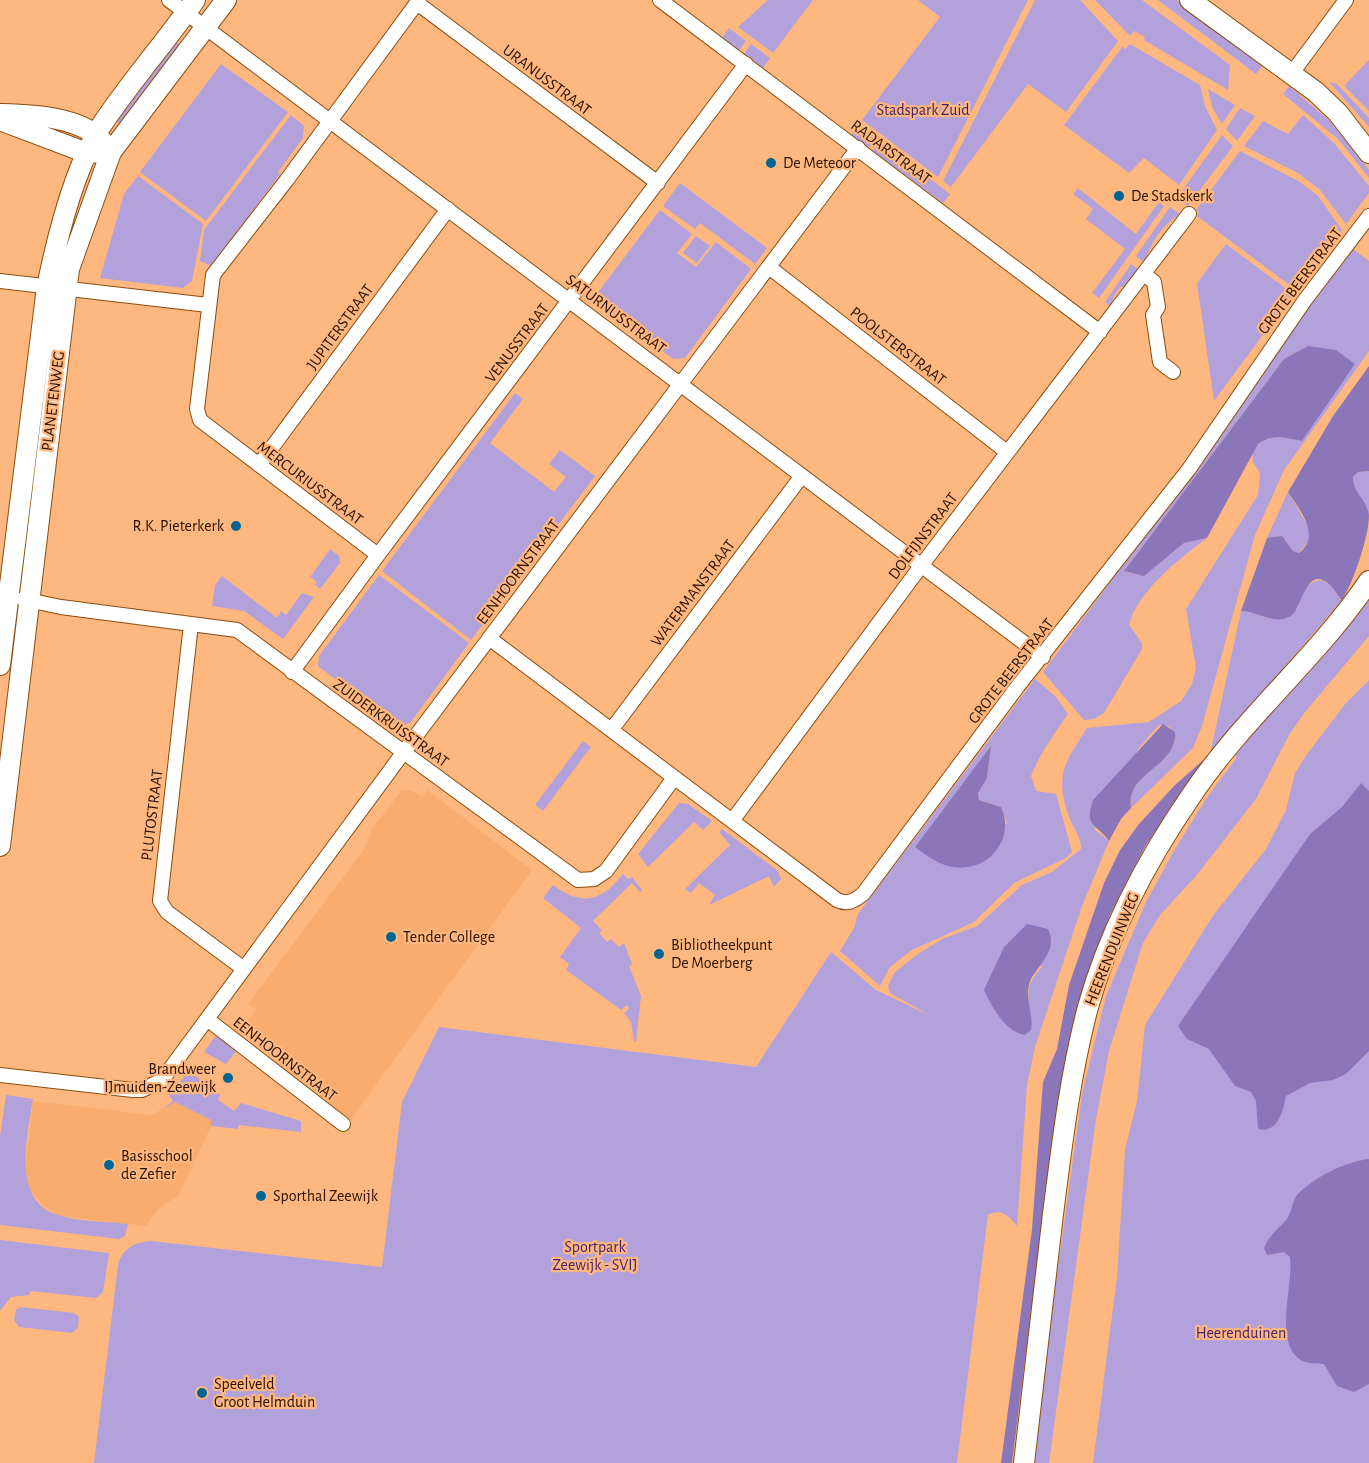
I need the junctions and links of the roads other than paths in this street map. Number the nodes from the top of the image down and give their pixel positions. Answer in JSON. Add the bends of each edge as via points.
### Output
{"nodes":[{"id":1,"x":169,"y":0,"type":"edge"},
{"id":2,"x":226,"y":0,"type":"edge"},
{"id":3,"x":660,"y":0,"type":"edge"},
{"id":4,"x":1190,"y":0,"type":"edge"},
{"id":5,"x":1346,"y":0,"type":"edge"},
{"id":6,"x":418,"y":2,"type":"edge"},
{"id":7,"x":190,"y":7,"type":"edge"},
{"id":8,"x":205,"y":26,"type":"junction"},
{"id":9,"x":746,"y":64,"type":"junction"},
{"id":10,"x":1292,"y":73,"type":"junction"},
{"id":11,"x":0,"y":114,"type":"edge"},
{"id":12,"x":0,"y":120,"type":"edge"},
{"id":13,"x":330,"y":121,"type":"junction"},
{"id":14,"x":97,"y":134,"type":"junction"},
{"id":15,"x":858,"y":148,"type":"junction"},
{"id":16,"x":111,"y":152,"type":"junction"},
{"id":17,"x":87,"y":153,"type":"junction"},
{"id":18,"x":1369,"y":153,"type":"edge"},
{"id":19,"x":658,"y":183,"type":"junction"},
{"id":20,"x":448,"y":209,"type":"junction"},
{"id":21,"x":1189,"y":214,"type":"dead end"},
{"id":22,"x":1369,"y":216,"type":"edge"},
{"id":23,"x":769,"y":267,"type":"junction"},
{"id":24,"x":1144,"y":274,"type":"junction"},
{"id":25,"x":0,"y":281,"type":"edge"},
{"id":26,"x":56,"y":288,"type":"junction"},
{"id":27,"x":570,"y":299,"type":"junction"},
{"id":28,"x":208,"y":305,"type":"junction"},
{"id":29,"x":1100,"y":332,"type":"junction"},
{"id":30,"x":1173,"y":372,"type":"dead end"},
{"id":31,"x":679,"y":384,"type":"junction"},
{"id":32,"x":1007,"y":452,"type":"junction"},
{"id":33,"x":259,"y":465,"type":"junction"},
{"id":34,"x":801,"y":477,"type":"junction"},
{"id":35,"x":378,"y":555,"type":"junction"},
{"id":36,"x":921,"y":566,"type":"junction"},
{"id":37,"x":1369,"y":581,"type":"edge"},
{"id":38,"x":4,"y":597,"type":"edge"},
{"id":39,"x":30,"y":599,"type":"junction"},
{"id":40,"x":191,"y":624,"type":"junction"},
{"id":41,"x":489,"y":638,"type":"junction"},
{"id":42,"x":1043,"y":657,"type":"junction"},
{"id":43,"x":0,"y":665,"type":"edge"},
{"id":44,"x":292,"y":672,"type":"junction"},
{"id":45,"x":612,"y":729,"type":"junction"},
{"id":46,"x":403,"y":753,"type":"junction"},
{"id":47,"x":674,"y":778,"type":"junction"},
{"id":48,"x":732,"y":821,"type":"junction"},
{"id":49,"x":0,"y":846,"type":"edge"},
{"id":50,"x":244,"y":969,"type":"junction"},
{"id":51,"x":207,"y":1019,"type":"junction"},
{"id":52,"x":0,"y":1075,"type":"edge"},
{"id":53,"x":343,"y":1124,"type":"dead end"},
{"id":54,"x":1024,"y":1463,"type":"edge"}],
"edges":[{"from":1,"to":7,"type":"street","name":"SATURNUSSTRAAT"},
{"from":2,"to":8,"type":"main road","name":"PLANETENWEG"},
{"from":3,"to":9,"type":"street","name":"RADARSTRAAT"},
{"from":4,"to":10,"type":"main road"},
{"from":5,"to":10,"type":"street"},
{"from":6,"to":13,"type":"street","name":"MERCURIUSSTRAAT"},
{"from":6,"to":19,"type":"street","name":"URANUSSTRAAT"},
{"from":7,"to":8,"type":"street","name":"SATURNUSSTRAAT"},
{"from":7,"to":14,"type":"main road","name":"PLANETENWEG"},
{"from":8,"to":13,"type":"street","name":"SATURNUSSTRAAT"},
{"from":8,"to":16,"type":"main road","name":"PLANETENWEG"},
{"from":9,"to":15,"type":"street","name":"RADARSTRAAT"},
{"from":9,"to":19,"type":"street","name":"VENUSSTRAAT"},
{"from":10,"to":18,"type":"main road","via":[[1338,113]]},
{"from":11,"to":14,"type":"main road","via":[[59,121]]},
{"from":12,"to":17,"type":"main road"},
{"from":13,"to":20,"type":"street","name":"SATURNUSSTRAAT"},
{"from":13,"to":28,"type":"street","name":"MERCURIUSSTRAAT","via":[[213,275]]},
{"from":14,"to":16,"type":"main road"},
{"from":14,"to":17,"type":"main road","name":"PLANETENWEG"},
{"from":15,"to":23,"type":"street","name":"EENHOORNSTRAAT"},
{"from":15,"to":29,"type":"street","name":"RADARSTRAAT"},
{"from":16,"to":17,"type":"main road"},
{"from":16,"to":26,"type":"main road","name":"PLANETENWEG","via":[[73,254]]},
{"from":17,"to":26,"type":"main road","name":"PLANETENWEG","via":[[61,229]]},
{"from":19,"to":27,"type":"street","name":"VENUSSTRAAT"},
{"from":20,"to":27,"type":"street","name":"SATURNUSSTRAAT"},
{"from":20,"to":33,"type":"street","name":"JUPITERSTRAAT"},
{"from":21,"to":24,"type":"street","name":"DOLFIJNSTRAAT"},
{"from":22,"to":42,"type":"street","name":"GROTE BEERSTRAAT","via":[[1292,318],[1188,469]]},
{"from":23,"to":31,"type":"street","name":"EENHOORNSTRAAT"},
{"from":23,"to":32,"type":"street","name":"POOLSTERSTRAAT"},
{"from":24,"to":29,"type":"street","name":"DOLFIJNSTRAAT"},
{"from":24,"to":30,"type":"street","via":[[1155,282],[1158,307],[1154,315],[1160,362]]},
{"from":25,"to":26,"type":"street"},
{"from":26,"to":28,"type":"street"},
{"from":26,"to":38,"type":"main road","name":"PLANETENWEG"},
{"from":26,"to":39,"type":"main road","name":"PLANETENWEG"},
{"from":27,"to":31,"type":"street","name":"SATURNUSSTRAAT"},
{"from":27,"to":35,"type":"street","name":"VENUSSTRAAT"},
{"from":28,"to":33,"type":"street","name":"MERCURIUSSTRAAT","via":[[197,415],[203,424]]},
{"from":29,"to":32,"type":"street","name":"DOLFIJNSTRAAT"},
{"from":31,"to":34,"type":"street","name":"SATURNUSSTRAAT"},
{"from":31,"to":41,"type":"street","name":"EENHOORNSTRAAT"},
{"from":32,"to":36,"type":"street","name":"DOLFIJNSTRAAT"},
{"from":33,"to":35,"type":"street","name":"MERCURIUSSTRAAT"},
{"from":34,"to":36,"type":"street","name":"SATURNUSSTRAAT"},
{"from":34,"to":45,"type":"street","name":"WATERMANSTRAAT"},
{"from":35,"to":44,"type":"street"},
{"from":36,"to":42,"type":"street","name":"SATURNUSSTRAAT"},
{"from":36,"to":48,"type":"street","name":"DOLFIJNSTRAAT"},
{"from":37,"to":54,"type":"main road","name":"HEERENDUINWEG","via":[[1334,627],[1233,739],[1191,795],[1136,887],[1110,946],[1089,1006],[1069,1090]]},
{"from":38,"to":39,"type":"street","name":"ZUIDERKRUISSTRAAT"},
{"from":38,"to":43,"type":"main road","name":"PLANETENWEG"},
{"from":39,"to":40,"type":"street","name":"ZUIDERKRUISSTRAAT","via":[[61,607]]},
{"from":39,"to":49,"type":"main road","name":"PLANETENWEG"},
{"from":40,"to":44,"type":"street","name":"ZUIDERKRUISSTRAAT","via":[[237,630]]},
{"from":40,"to":50,"type":"street","name":"PLUTOSTRAAT","via":[[160,901],[167,912]]},
{"from":41,"to":45,"type":"street","name":"GROTE BEERSTRAAT"},
{"from":41,"to":46,"type":"street","name":"EENHOORNSTRAAT"},
{"from":42,"to":48,"type":"street","name":"GROTE BEERSTRAAT","via":[[863,894],[852,902],[837,900]]},
{"from":44,"to":46,"type":"street","name":"ZUIDERKRUISSTRAAT"},
{"from":45,"to":47,"type":"street","name":"GROTE BEERSTRAAT"},
{"from":46,"to":47,"type":"street","name":"ZUIDERKRUISSTRAAT","via":[[570,876],[586,881],[606,872]]},
{"from":46,"to":50,"type":"street","name":"EENHOORNSTRAAT"},
{"from":47,"to":48,"type":"street","name":"GROTE BEERSTRAAT"},
{"from":50,"to":51,"type":"street","name":"EENHOORNSTRAAT"},
{"from":51,"to":52,"type":"street","name":"EENHOORNSTRAAT","via":[[162,1080],[142,1090]]},
{"from":51,"to":53,"type":"street","name":"EENHOORNSTRAAT"}]}
